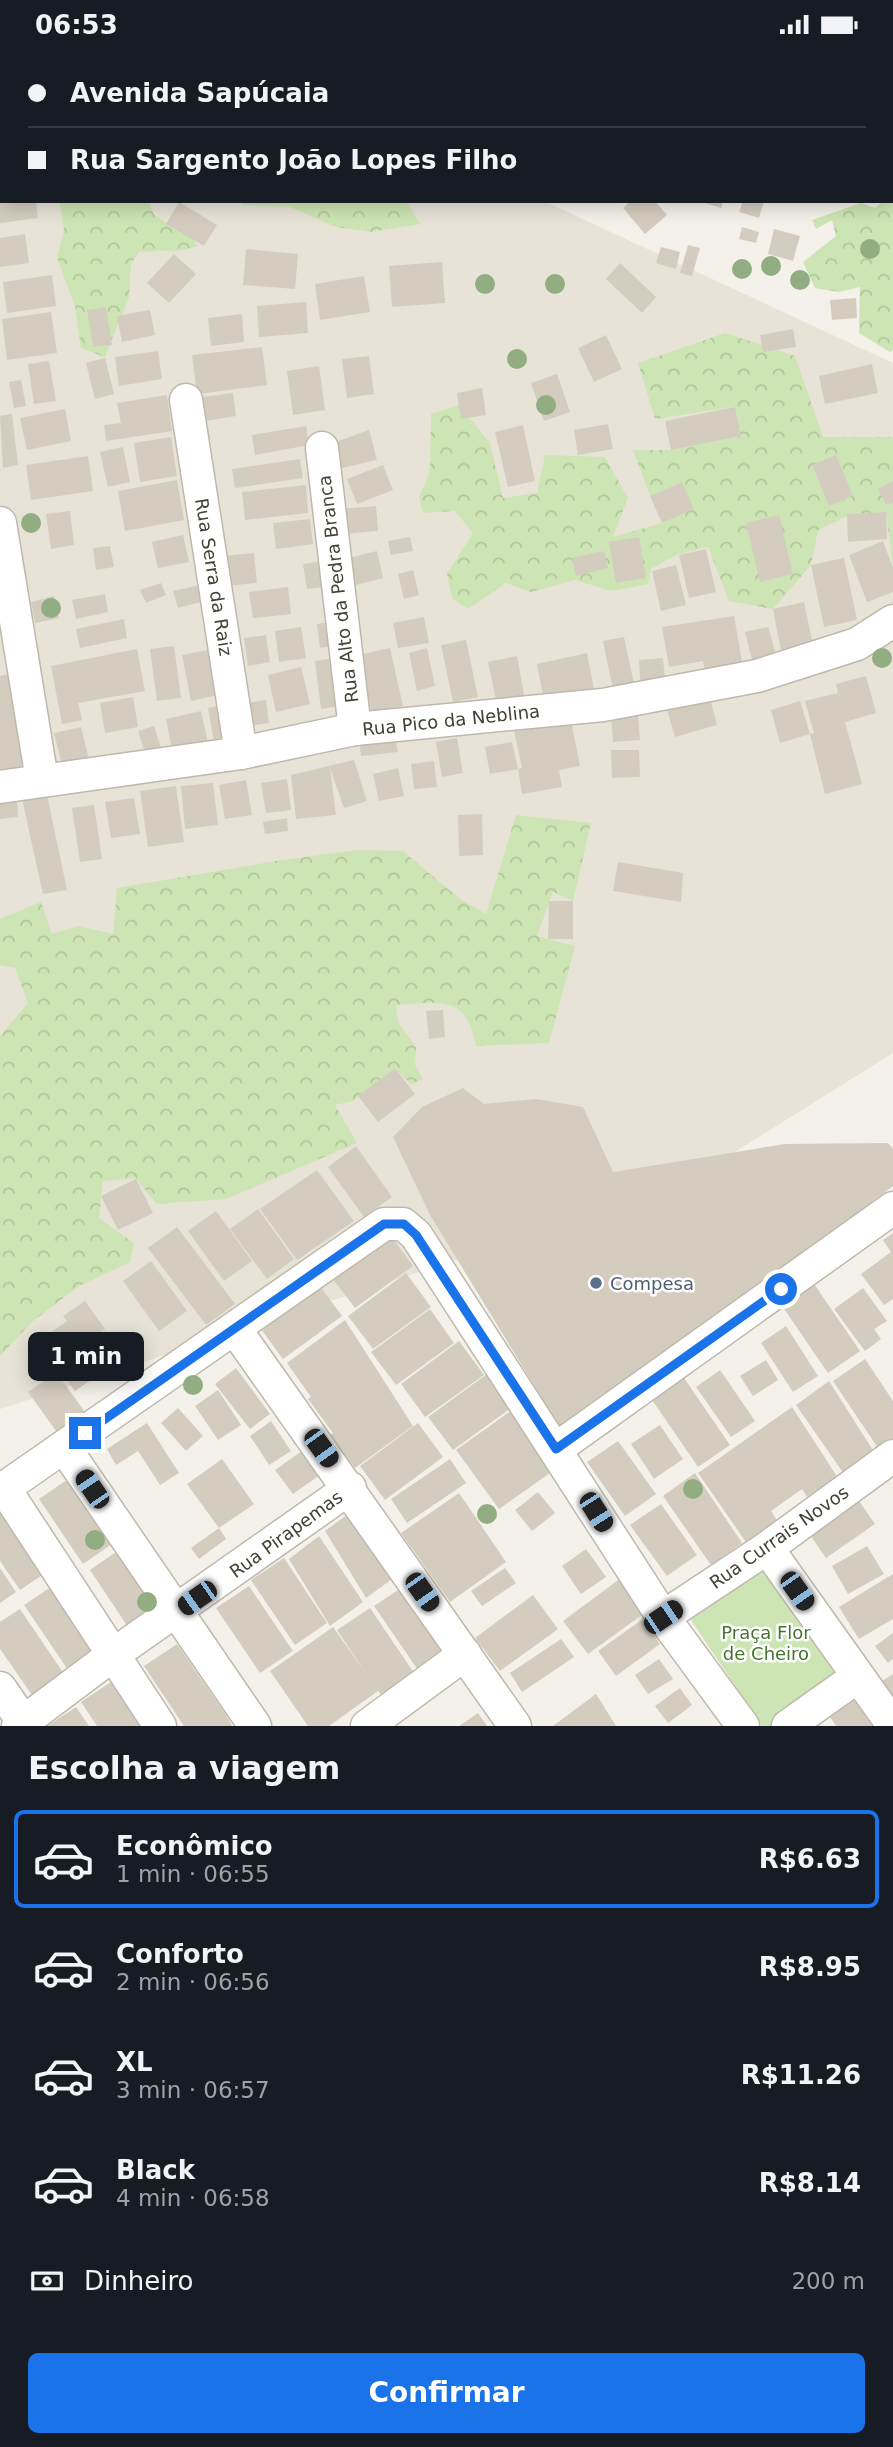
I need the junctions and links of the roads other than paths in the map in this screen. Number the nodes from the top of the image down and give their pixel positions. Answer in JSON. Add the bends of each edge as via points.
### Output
{"nodes":[{"id":1,"x":186,"y":400,"type":"dead end"},
{"id":2,"x":322,"y":448,"type":"dead end"},
{"id":3,"x":0,"y":523,"type":"edge"},
{"id":4,"x":893,"y":621,"type":"edge"},
{"id":5,"x":355,"y":730,"type":"junction"},
{"id":6,"x":241,"y":753,"type":"junction"},
{"id":7,"x":42,"y":780,"type":"junction"},
{"id":8,"x":0,"y":787,"type":"edge"},
{"id":9,"x":893,"y":1208,"type":"edge"},
{"id":10,"x":235,"y":1329,"type":"junction"},
{"id":11,"x":64,"y":1447,"type":"junction"},
{"id":12,"x":556,"y":1449,"type":"junction"},
{"id":13,"x":893,"y":1456,"type":"edge"},
{"id":14,"x":350,"y":1488,"type":"junction"},
{"id":15,"x":2,"y":1490,"type":"edge"},
{"id":16,"x":767,"y":1548,"type":"junction"},
{"id":17,"x":175,"y":1613,"type":"junction"},
{"id":18,"x":663,"y":1617,"type":"junction"},
{"id":19,"x":114,"y":1654,"type":"junction"},
{"id":20,"x":465,"y":1654,"type":"junction"},
{"id":21,"x":857,"y":1677,"type":"junction"},
{"id":22,"x":0,"y":1688,"type":"edge"},
{"id":23,"x":22,"y":1725,"type":"edge"},
{"id":24,"x":893,"y":1725,"type":"edge"},
{"id":25,"x":160,"y":1726,"type":"edge"},
{"id":26,"x":255,"y":1726,"type":"edge"},
{"id":27,"x":367,"y":1726,"type":"edge"},
{"id":28,"x":514,"y":1726,"type":"edge"},
{"id":29,"x":743,"y":1726,"type":"edge"},
{"id":30,"x":788,"y":1726,"type":"edge"}],
"edges":[{"from":1,"to":6,"type":"street","name":"Rua Serra da Raiz"},
{"from":2,"to":5,"type":"street","name":"Rua Alto da Pedra Branca"},
{"from":3,"to":7,"type":"street"},
{"from":4,"to":5,"type":"street","name":"Rua Pico da Neblina","via":[[857,644],[744,678],[603,705]]},
{"from":5,"to":6,"type":"street","name":"Rua Pico da Neblina"},
{"from":6,"to":7,"type":"street","name":"Rua Pico da Neblina"},
{"from":7,"to":8,"type":"street","name":"Rua Pico da Neblina"},
{"from":9,"to":12,"type":"street"},
{"from":10,"to":11,"type":"street"},
{"from":10,"to":12,"type":"street","via":[[384,1224],[404,1224],[416,1235]]},
{"from":10,"to":14,"type":"street"},
{"from":11,"to":15,"type":"street"},
{"from":11,"to":17,"type":"street"},
{"from":12,"to":18,"type":"street"},
{"from":13,"to":16,"type":"street","name":"Rua Currais Novos"},
{"from":14,"to":17,"type":"street","name":"Rua Pirapemas"},
{"from":14,"to":20,"type":"street"},
{"from":15,"to":19,"type":"street"},
{"from":16,"to":18,"type":"street","name":"Rua Currais Novos"},
{"from":16,"to":21,"type":"street"},
{"from":17,"to":19,"type":"street","name":"Rua Pirapemas"},
{"from":17,"to":26,"type":"street"},
{"from":18,"to":29,"type":"street"},
{"from":19,"to":23,"type":"street","name":"Rua Pirapemas"},
{"from":19,"to":25,"type":"street"},
{"from":20,"to":27,"type":"street"},
{"from":20,"to":28,"type":"street"},
{"from":21,"to":24,"type":"street"},
{"from":21,"to":30,"type":"street"},
{"from":22,"to":23,"type":"street"}]}
